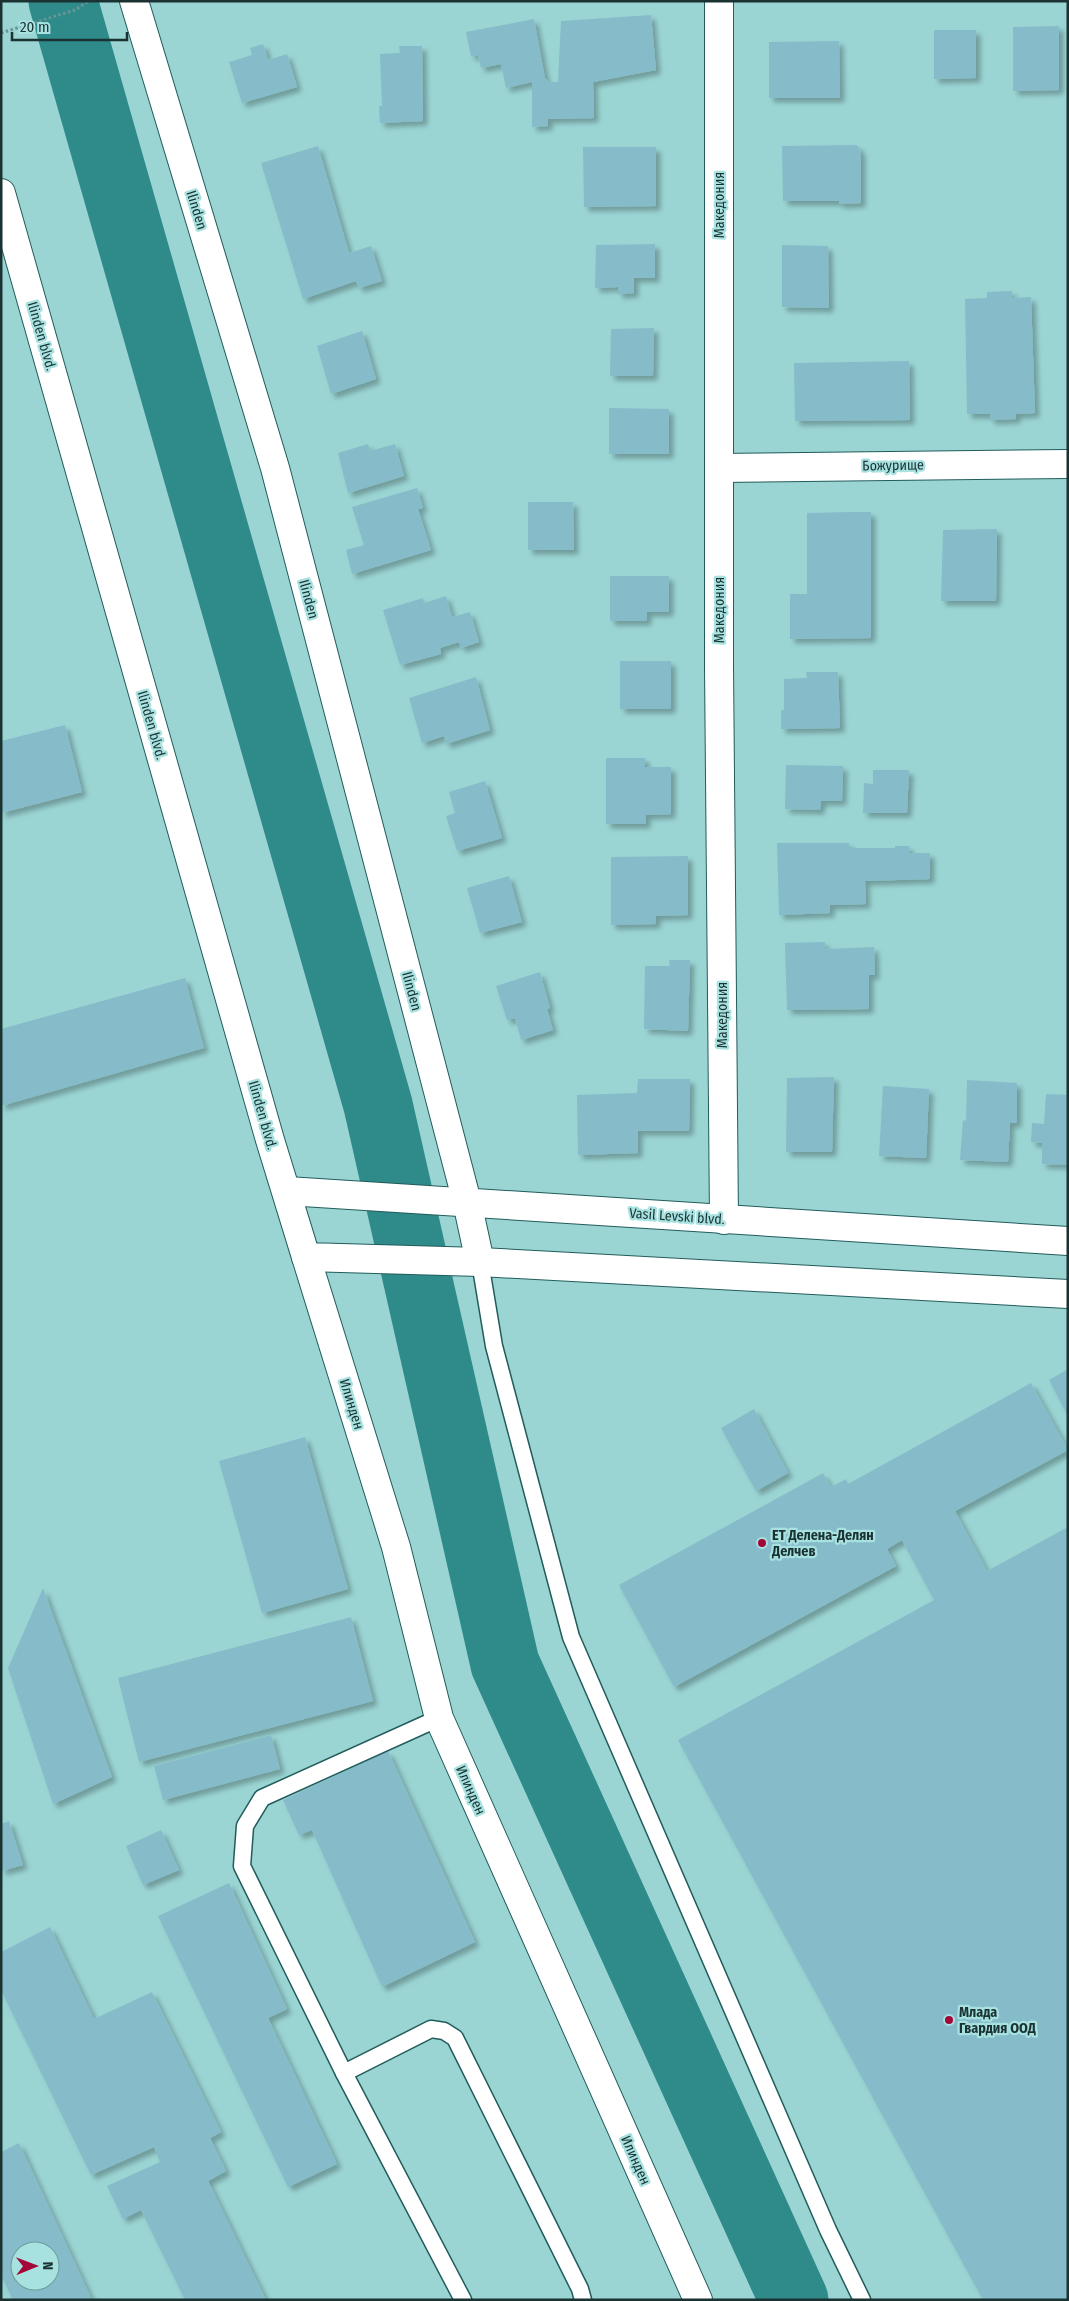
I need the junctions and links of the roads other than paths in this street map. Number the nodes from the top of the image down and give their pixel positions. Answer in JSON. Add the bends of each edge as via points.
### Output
{"nodes":[{"id":1,"x":134,"y":1,"type":"edge"},
{"id":2,"x":718,"y":1,"type":"edge"},
{"id":3,"x":1,"y":193,"type":"edge"},
{"id":4,"x":1068,"y":464,"type":"edge"},
{"id":5,"x":719,"y":468,"type":"junction"},
{"id":6,"x":287,"y":1192,"type":"junction"},
{"id":7,"x":467,"y":1202,"type":"junction"},
{"id":8,"x":724,"y":1220,"type":"junction"},
{"id":9,"x":1068,"y":1241,"type":"edge"},
{"id":10,"x":306,"y":1257,"type":"junction"},
{"id":11,"x":480,"y":1262,"type":"junction"},
{"id":12,"x":1068,"y":1294,"type":"edge"},
{"id":13,"x":439,"y":1718,"type":"junction"},
{"id":14,"x":344,"y":2073,"type":"junction"},
{"id":15,"x":463,"y":2300,"type":"edge"},
{"id":16,"x":583,"y":2300,"type":"edge"},
{"id":17,"x":698,"y":2300,"type":"edge"},
{"id":18,"x":862,"y":2300,"type":"edge"}],
"edges":[{"from":1,"to":7,"type":"main road","name":"Ilinden","via":[[275,468]]},
{"from":2,"to":5,"type":"main road","name":"Македония"},
{"from":3,"to":6,"type":"main road","name":"Ilinden blvd."},
{"from":4,"to":5,"type":"main road","name":"Божурище"},
{"from":5,"to":8,"type":"main road","name":"Македония"},
{"from":6,"to":7,"type":"main road","name":"Vasil Levski blvd."},
{"from":6,"to":10,"type":"main road","name":"Ilinden blvd."},
{"from":7,"to":8,"type":"main road","name":"Vasil Levski blvd."},
{"from":7,"to":11,"type":"main road"},
{"from":8,"to":9,"type":"main road","name":"Vasil Levski blvd."},
{"from":10,"to":11,"type":"main road"},
{"from":10,"to":13,"type":"main road","name":"Илинден","via":[[396,1547]]},
{"from":11,"to":12,"type":"main road"},
{"from":11,"to":18,"type":"lane","via":[[494,1346],[571,1637],[828,2230]]},
{"from":13,"to":14,"type":"lane","via":[[262,1798],[245,1826],[242,1866]]},
{"from":13,"to":17,"type":"main road","name":"Илинден"},
{"from":14,"to":15,"type":"lane"},
{"from":14,"to":16,"type":"lane","via":[[431,2029],[444,2031],[455,2038]]}]}
